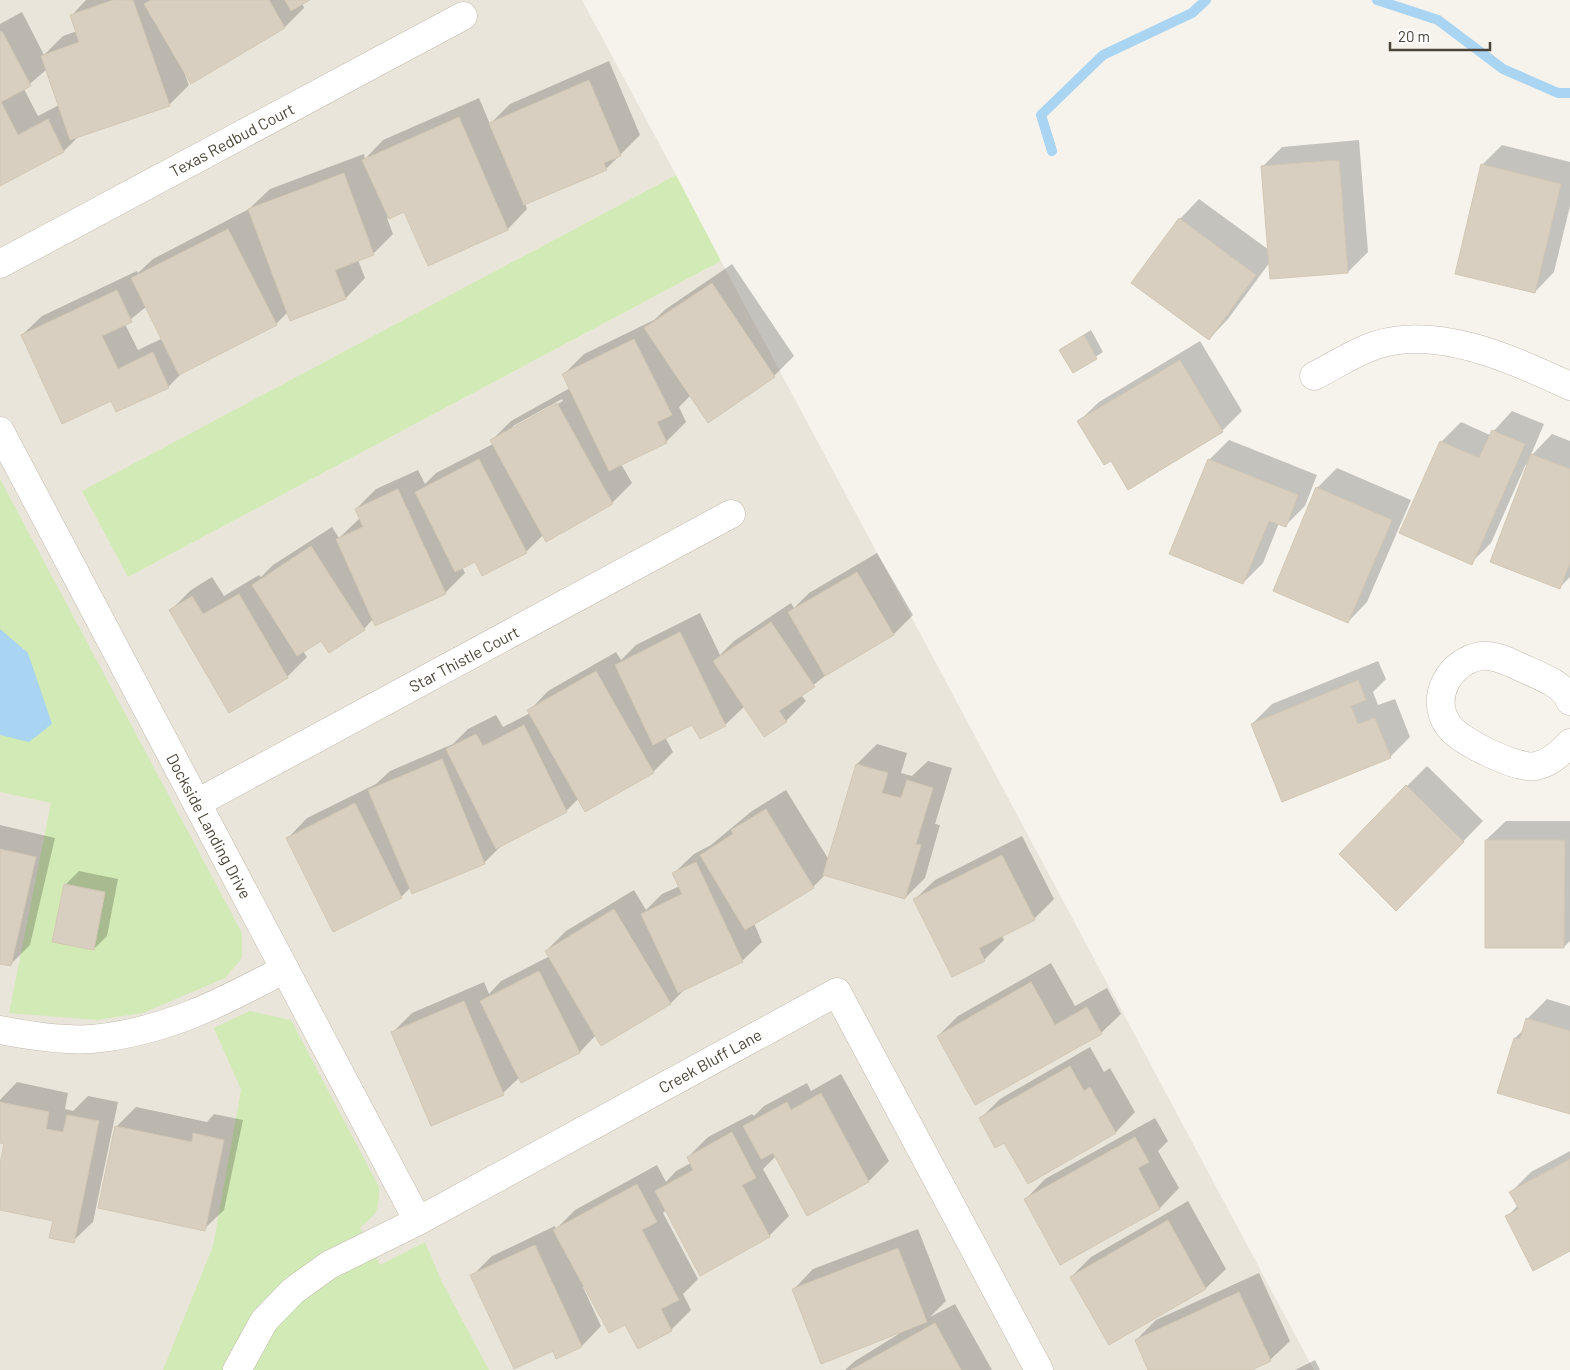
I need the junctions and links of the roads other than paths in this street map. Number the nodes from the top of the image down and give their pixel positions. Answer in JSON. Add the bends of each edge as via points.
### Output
{"nodes":[{"id":1,"x":463,"y":16,"type":"dead end"},
{"id":2,"x":0,"y":264,"type":"edge"},
{"id":3,"x":1314,"y":376,"type":"dead end"},
{"id":4,"x":1570,"y":386,"type":"edge"},
{"id":5,"x":0,"y":431,"type":"edge"},
{"id":6,"x":731,"y":514,"type":"dead end"},
{"id":7,"x":1570,"y":698,"type":"edge"},
{"id":8,"x":1570,"y":743,"type":"edge"},
{"id":9,"x":197,"y":803,"type":"junction"},
{"id":10,"x":285,"y":968,"type":"junction"},
{"id":11,"x":0,"y":1030,"type":"edge"},
{"id":12,"x":418,"y":1221,"type":"junction"},
{"id":13,"x":237,"y":1370,"type":"edge"},
{"id":14,"x":1039,"y":1370,"type":"edge"}],
"edges":[{"from":1,"to":2,"type":"street","name":"Texas Redbud Court"},
{"from":3,"to":4,"type":"street","via":[[1375,345],[1413,338],[1471,347],[1524,365]]},
{"from":5,"to":9,"type":"street","name":"Dockside Landing Drive"},
{"from":6,"to":9,"type":"street","name":"Star Thistle Court"},
{"from":7,"to":8,"type":"street","via":[[1551,682],[1505,660],[1482,656],[1460,663],[1445,680],[1440,703],[1448,725],[1464,740],[1511,762],[1534,766],[1555,759]]},
{"from":9,"to":10,"type":"street","name":"Dockside Landing Drive"},
{"from":10,"to":11,"type":"street","via":[[224,1001],[159,1027],[90,1039]]},
{"from":10,"to":12,"type":"street","name":"Dockside Landing Drive"},
{"from":12,"to":13,"type":"street","name":"Creek Bluff Lane","via":[[329,1265],[293,1292],[264,1321]]},
{"from":12,"to":14,"type":"street","name":"Creek Bluff Lane","via":[[837,992]]}]}
